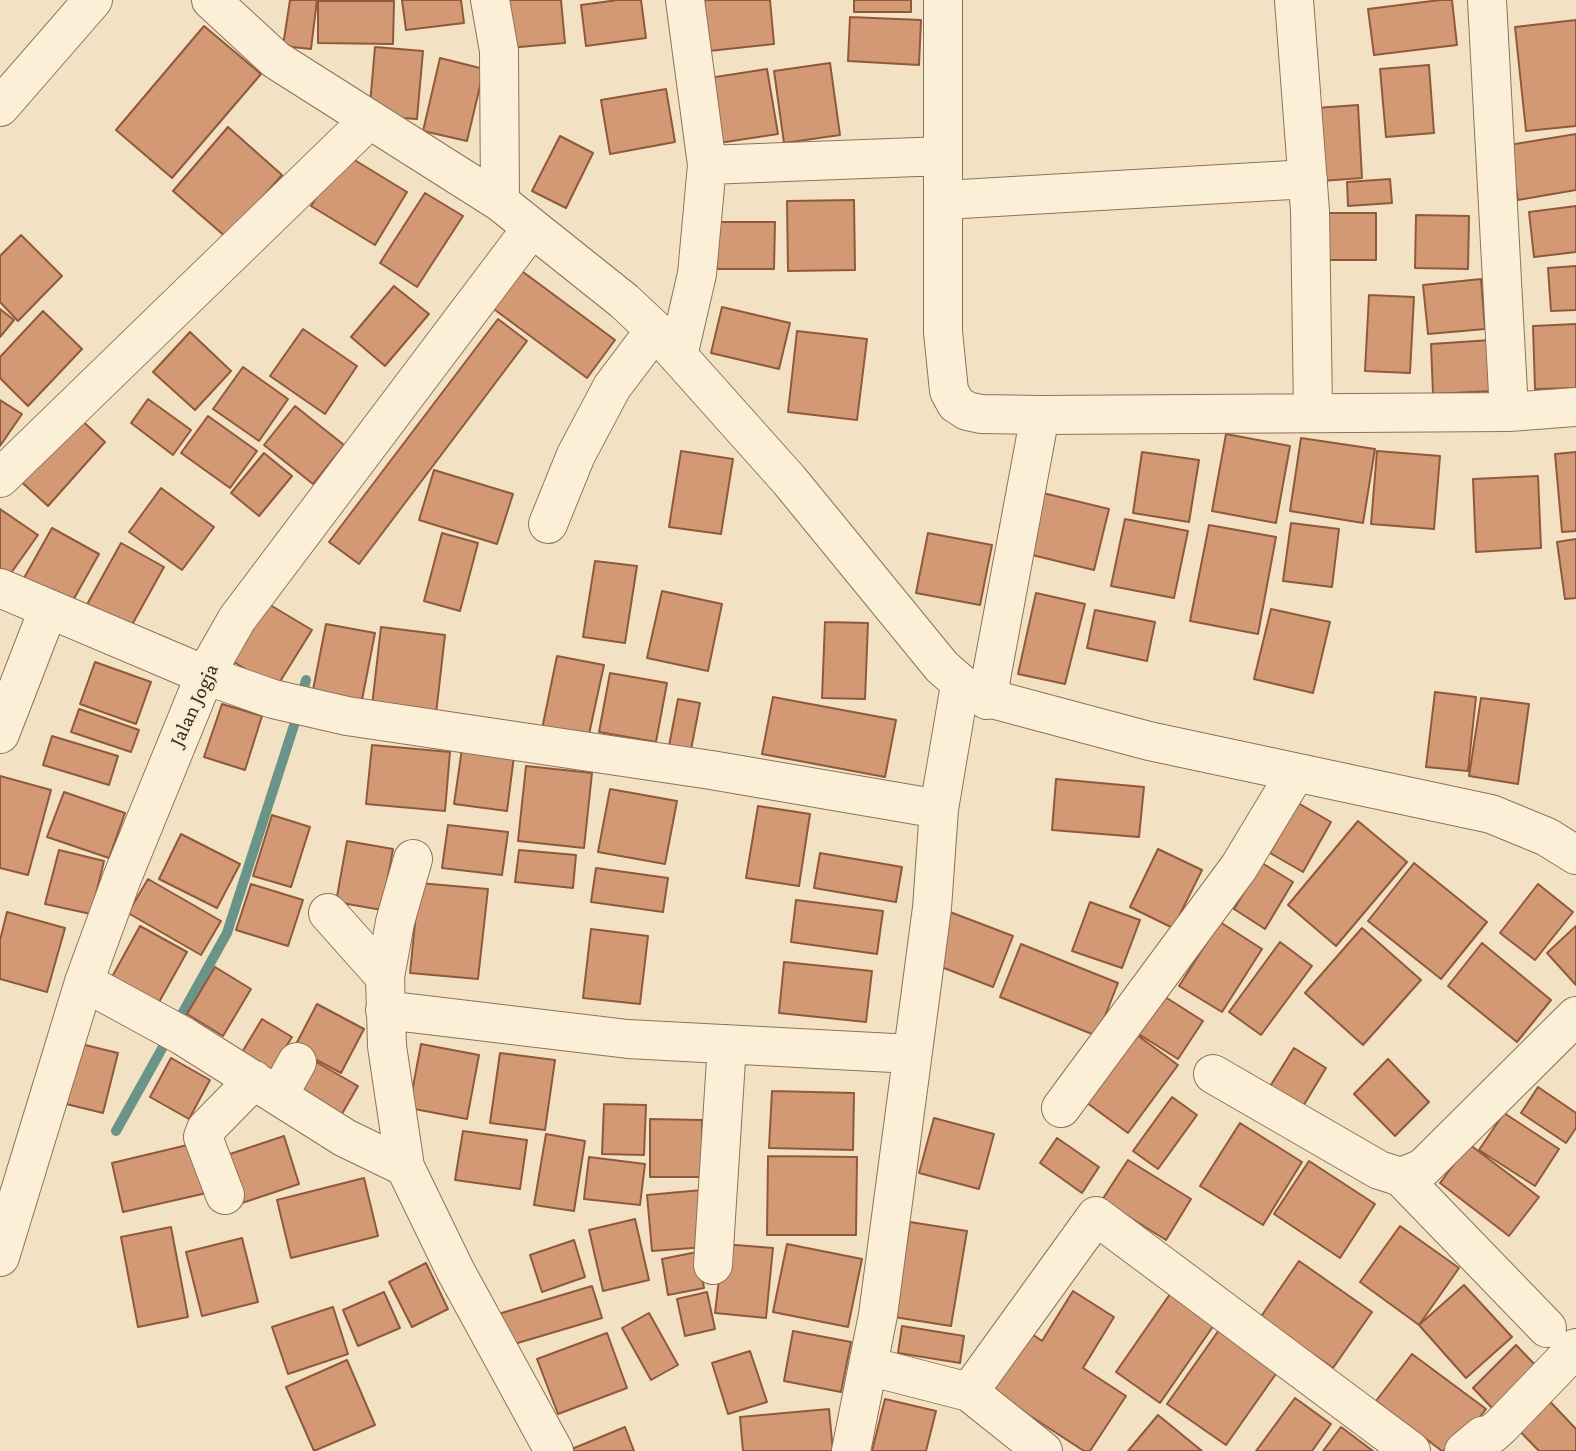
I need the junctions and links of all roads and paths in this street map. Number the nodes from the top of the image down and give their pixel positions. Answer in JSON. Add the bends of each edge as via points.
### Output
{"nodes":[{"id":1,"x":93,"y":0,"type":"edge"},
{"id":2,"x":211,"y":0,"type":"edge"},
{"id":3,"x":490,"y":0,"type":"edge"},
{"id":4,"x":685,"y":0,"type":"edge"},
{"id":5,"x":943,"y":0,"type":"edge"},
{"id":6,"x":1294,"y":0,"type":"edge"},
{"id":7,"x":1487,"y":0,"type":"edge"},
{"id":8,"x":0,"y":107,"type":"edge"},
{"id":9,"x":369,"y":120,"type":"junction"},
{"id":10,"x":943,"y":156,"type":"junction"},
{"id":11,"x":707,"y":165,"type":"junction"},
{"id":12,"x":1308,"y":179,"type":"junction"},
{"id":13,"x":944,"y":200,"type":"junction"},
{"id":14,"x":500,"y":202,"type":"junction"},
{"id":15,"x":531,"y":229,"type":"junction"},
{"id":16,"x":667,"y":343,"type":"junction"},
{"id":17,"x":1576,"y":407,"type":"edge"},
{"id":18,"x":1313,"y":412,"type":"junction"},
{"id":19,"x":1509,"y":412,"type":"junction"},
{"id":20,"x":1040,"y":415,"type":"junction"},
{"id":21,"x":0,"y":478,"type":"edge"},
{"id":22,"x":548,"y":524,"type":"dead end"},
{"id":23,"x":0,"y":588,"type":"edge"},
{"id":24,"x":48,"y":610,"type":"junction"},
{"id":25,"x":205,"y":675,"type":"junction"},
{"id":26,"x":973,"y":692,"type":"junction"},
{"id":27,"x":0,"y":734,"type":"edge"},
{"id":28,"x":1295,"y":775,"type":"junction"},
{"id":29,"x":939,"y":808,"type":"junction"},
{"id":30,"x":1576,"y":855,"type":"edge"},
{"id":31,"x":413,"y":859,"type":"dead end"},
{"id":32,"x":328,"y":913,"type":"dead end"},
{"id":33,"x":84,"y":982,"type":"junction"},
{"id":34,"x":385,"y":993,"type":"junction"},
{"id":35,"x":1576,"y":1016,"type":"edge"},
{"id":36,"x":727,"y":1044,"type":"junction"},
{"id":37,"x":912,"y":1054,"type":"junction"},
{"id":38,"x":297,"y":1062,"type":"dead end"},
{"id":39,"x":1213,"y":1074,"type":"dead end"},
{"id":40,"x":266,"y":1088,"type":"junction"},
{"id":41,"x":1061,"y":1108,"type":"dead end"},
{"id":42,"x":405,"y":1167,"type":"junction"},
{"id":43,"x":1401,"y":1177,"type":"junction"},
{"id":44,"x":225,"y":1195,"type":"dead end"},
{"id":45,"x":0,"y":1256,"type":"edge"},
{"id":46,"x":713,"y":1265,"type":"dead end"},
{"id":47,"x":1562,"y":1338,"type":"edge"},
{"id":48,"x":868,"y":1366,"type":"junction"},
{"id":49,"x":969,"y":1392,"type":"junction"},
{"id":50,"x":554,"y":1451,"type":"edge"},
{"id":51,"x":851,"y":1451,"type":"edge"},
{"id":52,"x":1043,"y":1451,"type":"edge"},
{"id":53,"x":1411,"y":1451,"type":"edge"},
{"id":54,"x":1464,"y":1451,"type":"edge"}],
"edges":[{"from":1,"to":8,"type":"street"},
{"from":2,"to":9,"type":"street","via":[[276,60]]},
{"from":3,"to":14,"type":"street","via":[[499,51]]},
{"from":4,"to":11,"type":"street"},
{"from":5,"to":10,"type":"street"},
{"from":6,"to":12,"type":"street"},
{"from":7,"to":19,"type":"street"},
{"from":9,"to":14,"type":"street"},
{"from":9,"to":21,"type":"street"},
{"from":10,"to":11,"type":"street"},
{"from":10,"to":13,"type":"street"},
{"from":11,"to":16,"type":"street","via":[[697,274]]},
{"from":12,"to":13,"type":"street"},
{"from":12,"to":18,"type":"street"},
{"from":13,"to":20,"type":"street","via":[[943,332],[949,391],[967,411]]},
{"from":14,"to":15,"type":"street"},
{"from":15,"to":16,"type":"street","via":[[624,301]]},
{"from":15,"to":25,"type":"street","name":"Jalan Jogja","via":[[237,619]]},
{"from":16,"to":22,"type":"street","via":[[612,387],[576,454]]},
{"from":16,"to":26,"type":"street"},
{"from":17,"to":19,"type":"street"},
{"from":18,"to":19,"type":"street"},
{"from":18,"to":20,"type":"street"},
{"from":20,"to":26,"type":"street"},
{"from":23,"to":24,"type":"street"},
{"from":24,"to":25,"type":"street"},
{"from":24,"to":27,"type":"street"},
{"from":25,"to":29,"type":"street","via":[[347,716]]},
{"from":25,"to":33,"type":"street","name":"Jalan Jogja"},
{"from":26,"to":28,"type":"street"},
{"from":26,"to":29,"type":"street"},
{"from":28,"to":30,"type":"street","via":[[1491,814],[1548,837]]},
{"from":28,"to":41,"type":"street","via":[[1239,867]]},
{"from":29,"to":37,"type":"street","via":[[932,908]]},
{"from":31,"to":34,"type":"street","via":[[395,922]]},
{"from":32,"to":34,"type":"street"},
{"from":33,"to":40,"type":"street"},
{"from":33,"to":45,"type":"street","name":"Jalan Jogja"},
{"from":34,"to":36,"type":"street","via":[[628,1039]]},
{"from":34,"to":42,"type":"street"},
{"from":35,"to":43,"type":"street","via":[[1423,1168]]},
{"from":36,"to":37,"type":"street"},
{"from":36,"to":46,"type":"street"},
{"from":37,"to":48,"type":"street"},
{"from":38,"to":40,"type":"street"},
{"from":39,"to":43,"type":"street","via":[[1379,1170]]},
{"from":40,"to":42,"type":"street","via":[[345,1138]]},
{"from":40,"to":44,"type":"street","via":[[203,1136]]},
{"from":42,"to":50,"type":"street","via":[[454,1270]]},
{"from":43,"to":47,"type":"street"},
{"from":47,"to":54,"type":"street","via":[[1501,1426]]},
{"from":48,"to":49,"type":"street"},
{"from":48,"to":51,"type":"street"},
{"from":49,"to":52,"type":"street"},
{"from":49,"to":53,"type":"street","via":[[1096,1216]]}]}
